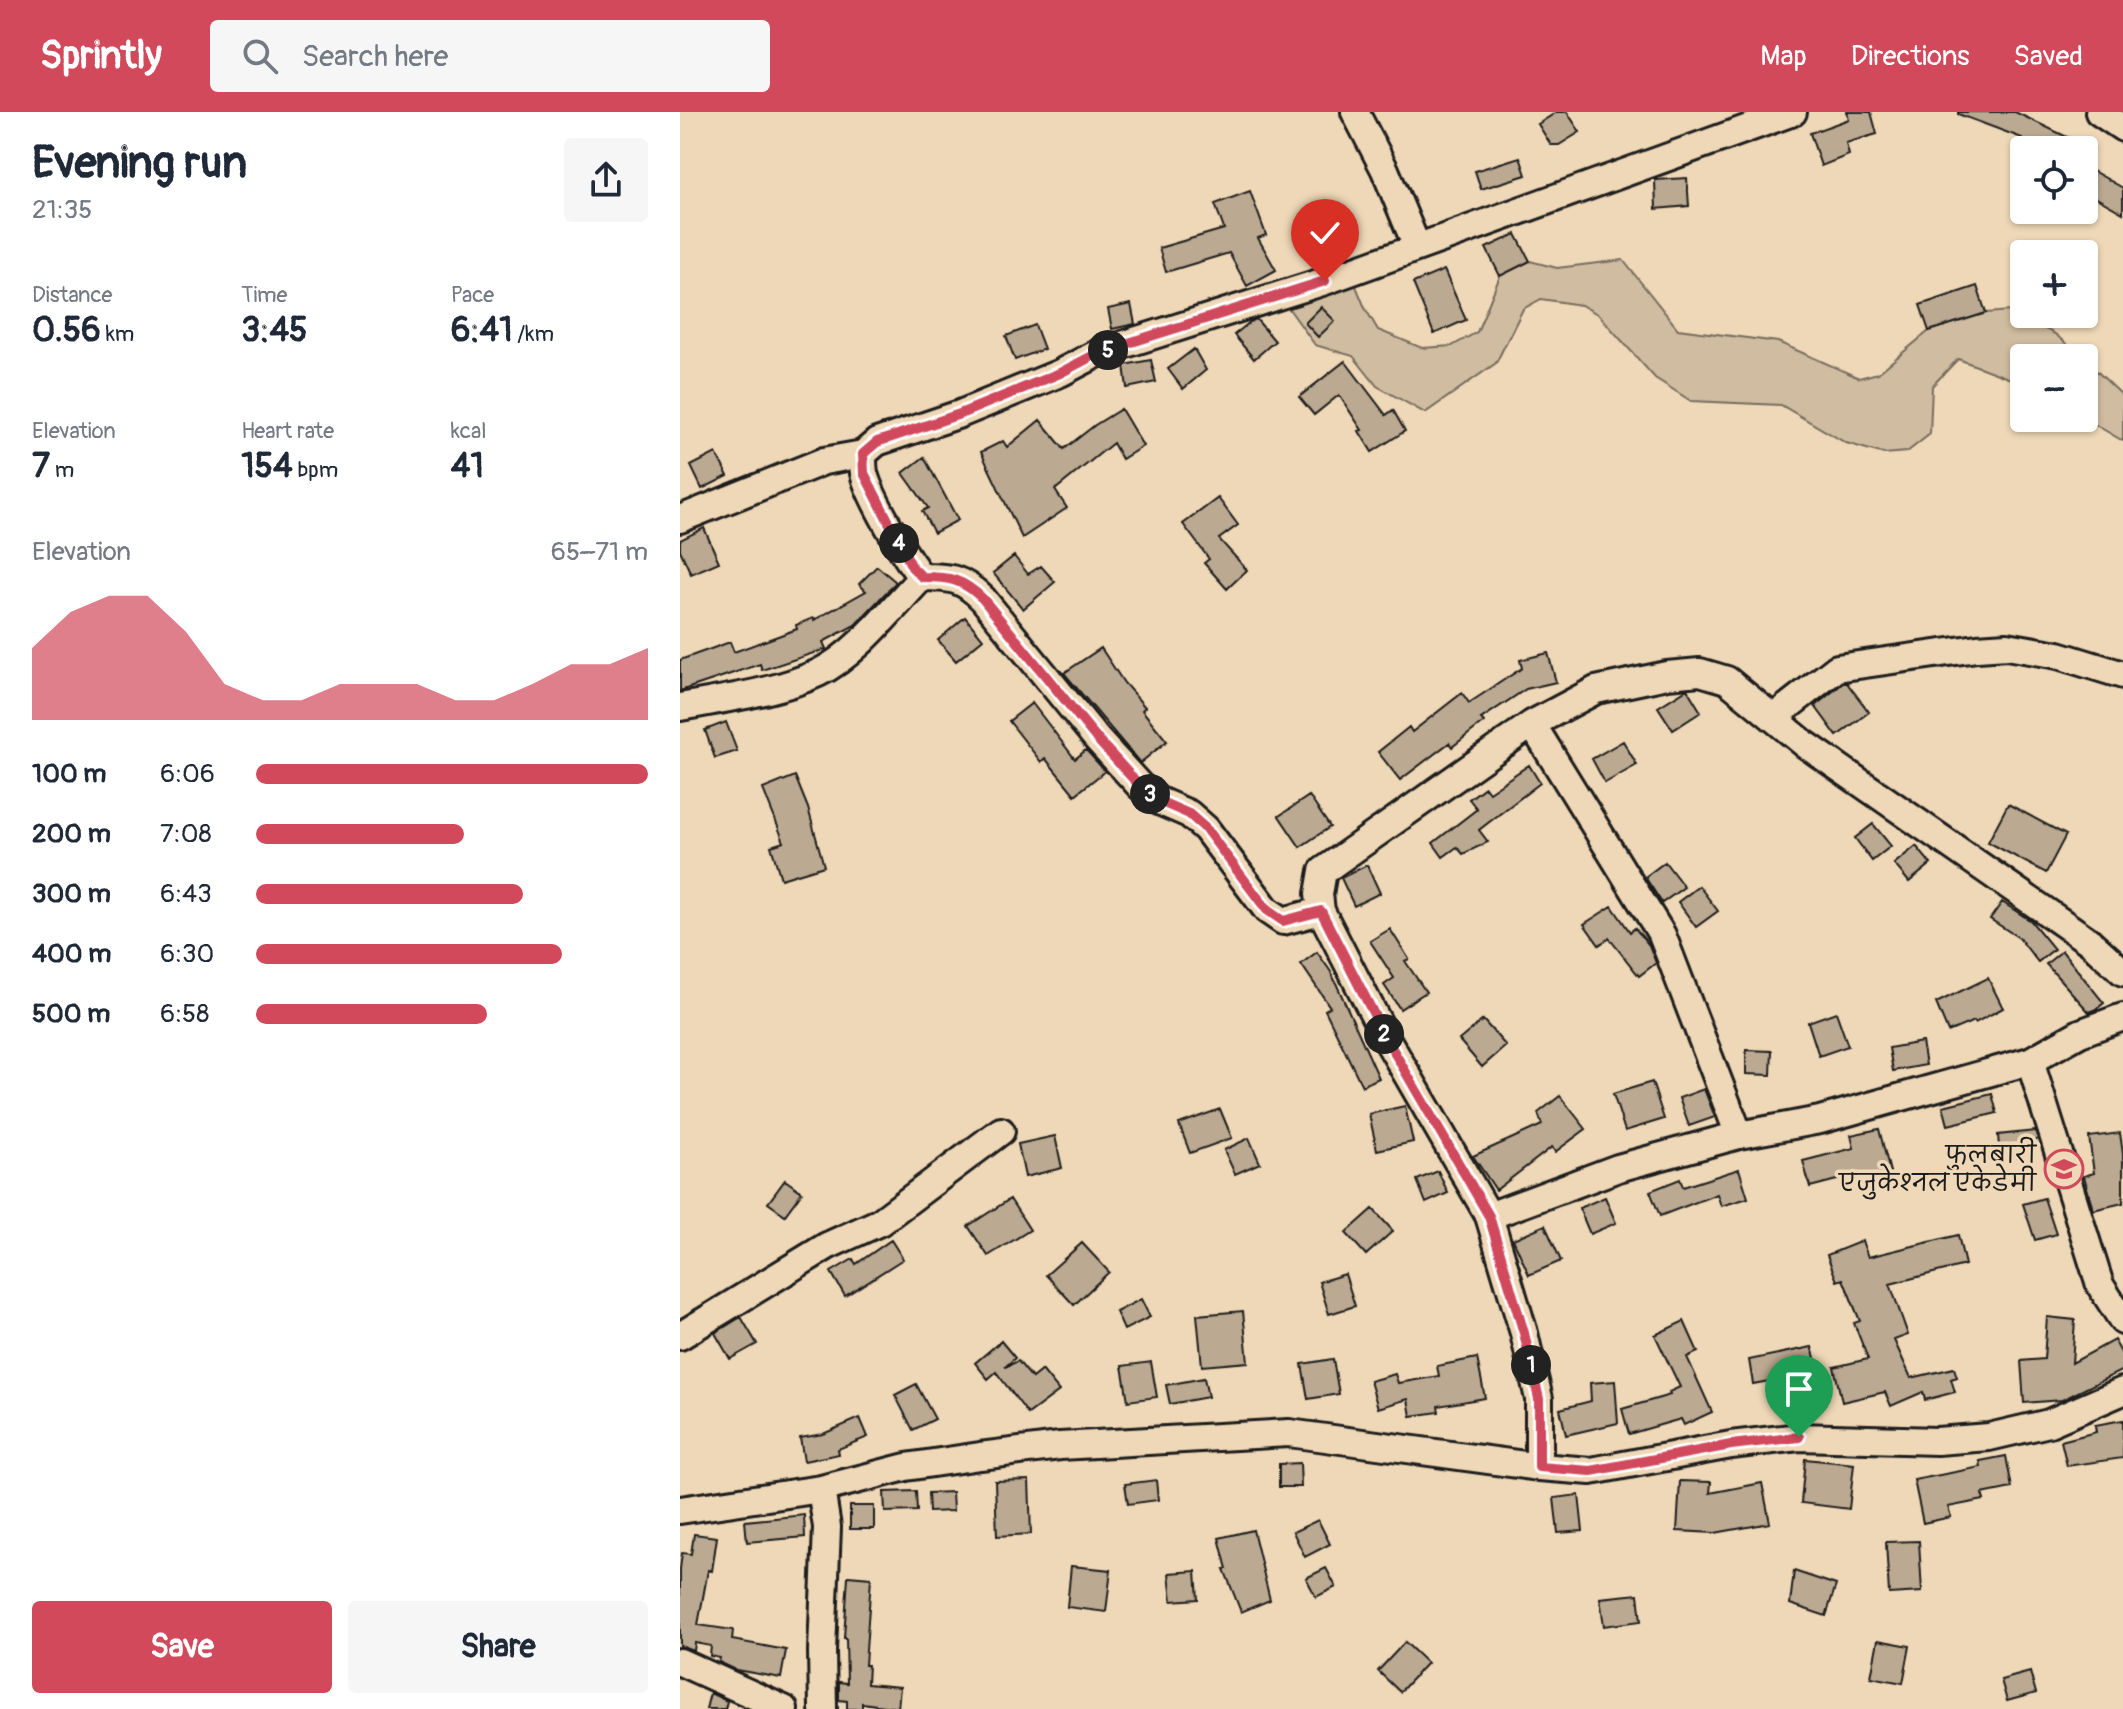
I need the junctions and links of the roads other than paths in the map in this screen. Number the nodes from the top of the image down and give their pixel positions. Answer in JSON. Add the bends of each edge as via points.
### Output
{"nodes":[{"id":1,"x":1355,"y":112,"type":"edge"},
{"id":2,"x":1793,"y":112,"type":"edge"},
{"id":3,"x":2099,"y":112,"type":"edge"},
{"id":4,"x":2123,"y":128,"type":"edge"},
{"id":5,"x":1417,"y":247,"type":"junction"},
{"id":6,"x":863,"y":454,"type":"junction"},
{"id":7,"x":680,"y":519,"type":"edge"},
{"id":8,"x":922,"y":577,"type":"junction"},
{"id":9,"x":2123,"y":675,"type":"edge"},
{"id":10,"x":680,"y":707,"type":"edge"},
{"id":11,"x":1773,"y":718,"type":"junction"},
{"id":12,"x":1532,"y":724,"type":"junction"},
{"id":13,"x":1321,"y":911,"type":"junction"},
{"id":14,"x":2123,"y":972,"type":"edge"},
{"id":15,"x":2123,"y":1017,"type":"edge"},
{"id":16,"x":2030,"y":1061,"type":"junction"},
{"id":17,"x":1001,"y":1131,"type":"dead end"},
{"id":18,"x":1739,"y":1135,"type":"junction"},
{"id":19,"x":1489,"y":1216,"type":"junction"},
{"id":20,"x":2123,"y":1321,"type":"edge"},
{"id":21,"x":680,"y":1336,"type":"edge"},
{"id":22,"x":2123,"y":1391,"type":"edge"},
{"id":23,"x":1539,"y":1467,"type":"junction"},
{"id":24,"x":821,"y":1489,"type":"junction"},
{"id":25,"x":680,"y":1510,"type":"edge"},
{"id":26,"x":680,"y":1662,"type":"edge"},
{"id":27,"x":784,"y":1709,"type":"edge"},
{"id":28,"x":823,"y":1709,"type":"edge"}],
"edges":[{"from":1,"to":5,"type":"street"},
{"from":2,"to":5,"type":"street"},
{"from":3,"to":4,"type":"street"},
{"from":5,"to":6,"type":"street","via":[[1100,352],[960,414],[877,442]]},
{"from":6,"to":7,"type":"street","via":[[824,461]]},
{"from":6,"to":8,"type":"street","via":[[864,473]]},
{"from":8,"to":10,"type":"street","via":[[864,639],[819,672],[762,691]]},
{"from":8,"to":13,"type":"street","via":[[968,584],[1140,786],[1206,829],[1267,910],[1283,921]]},
{"from":9,"to":11,"type":"street","via":[[2058,655],[2007,646],[1977,648],[1837,668]]},
{"from":11,"to":12,"type":"street","via":[[1727,680],[1700,672],[1596,690]]},
{"from":11,"to":14,"type":"street","via":[[2090,942]]},
{"from":12,"to":13,"type":"street","via":[[1323,871]]},
{"from":12,"to":18,"type":"street","via":[[1662,935]]},
{"from":13,"to":19,"type":"street","via":[[1386,1038]]},
{"from":15,"to":16,"type":"street"},
{"from":16,"to":18,"type":"street","via":[[1820,1120]]},
{"from":16,"to":20,"type":"street","via":[[2100,1285]]},
{"from":17,"to":21,"type":"street","via":[[880,1222],[827,1246]]},
{"from":18,"to":19,"type":"street","via":[[1618,1168]]},
{"from":19,"to":23,"type":"street","via":[[1539,1399]]},
{"from":22,"to":23,"type":"street","via":[[2049,1423],[1989,1437],[1799,1437],[1591,1471]]},
{"from":23,"to":24,"type":"street","via":[[1289,1433],[1060,1446],[906,1467]]},
{"from":24,"to":25,"type":"street"},
{"from":24,"to":28,"type":"street","via":[[827,1527]]},
{"from":26,"to":27,"type":"street"}]}
